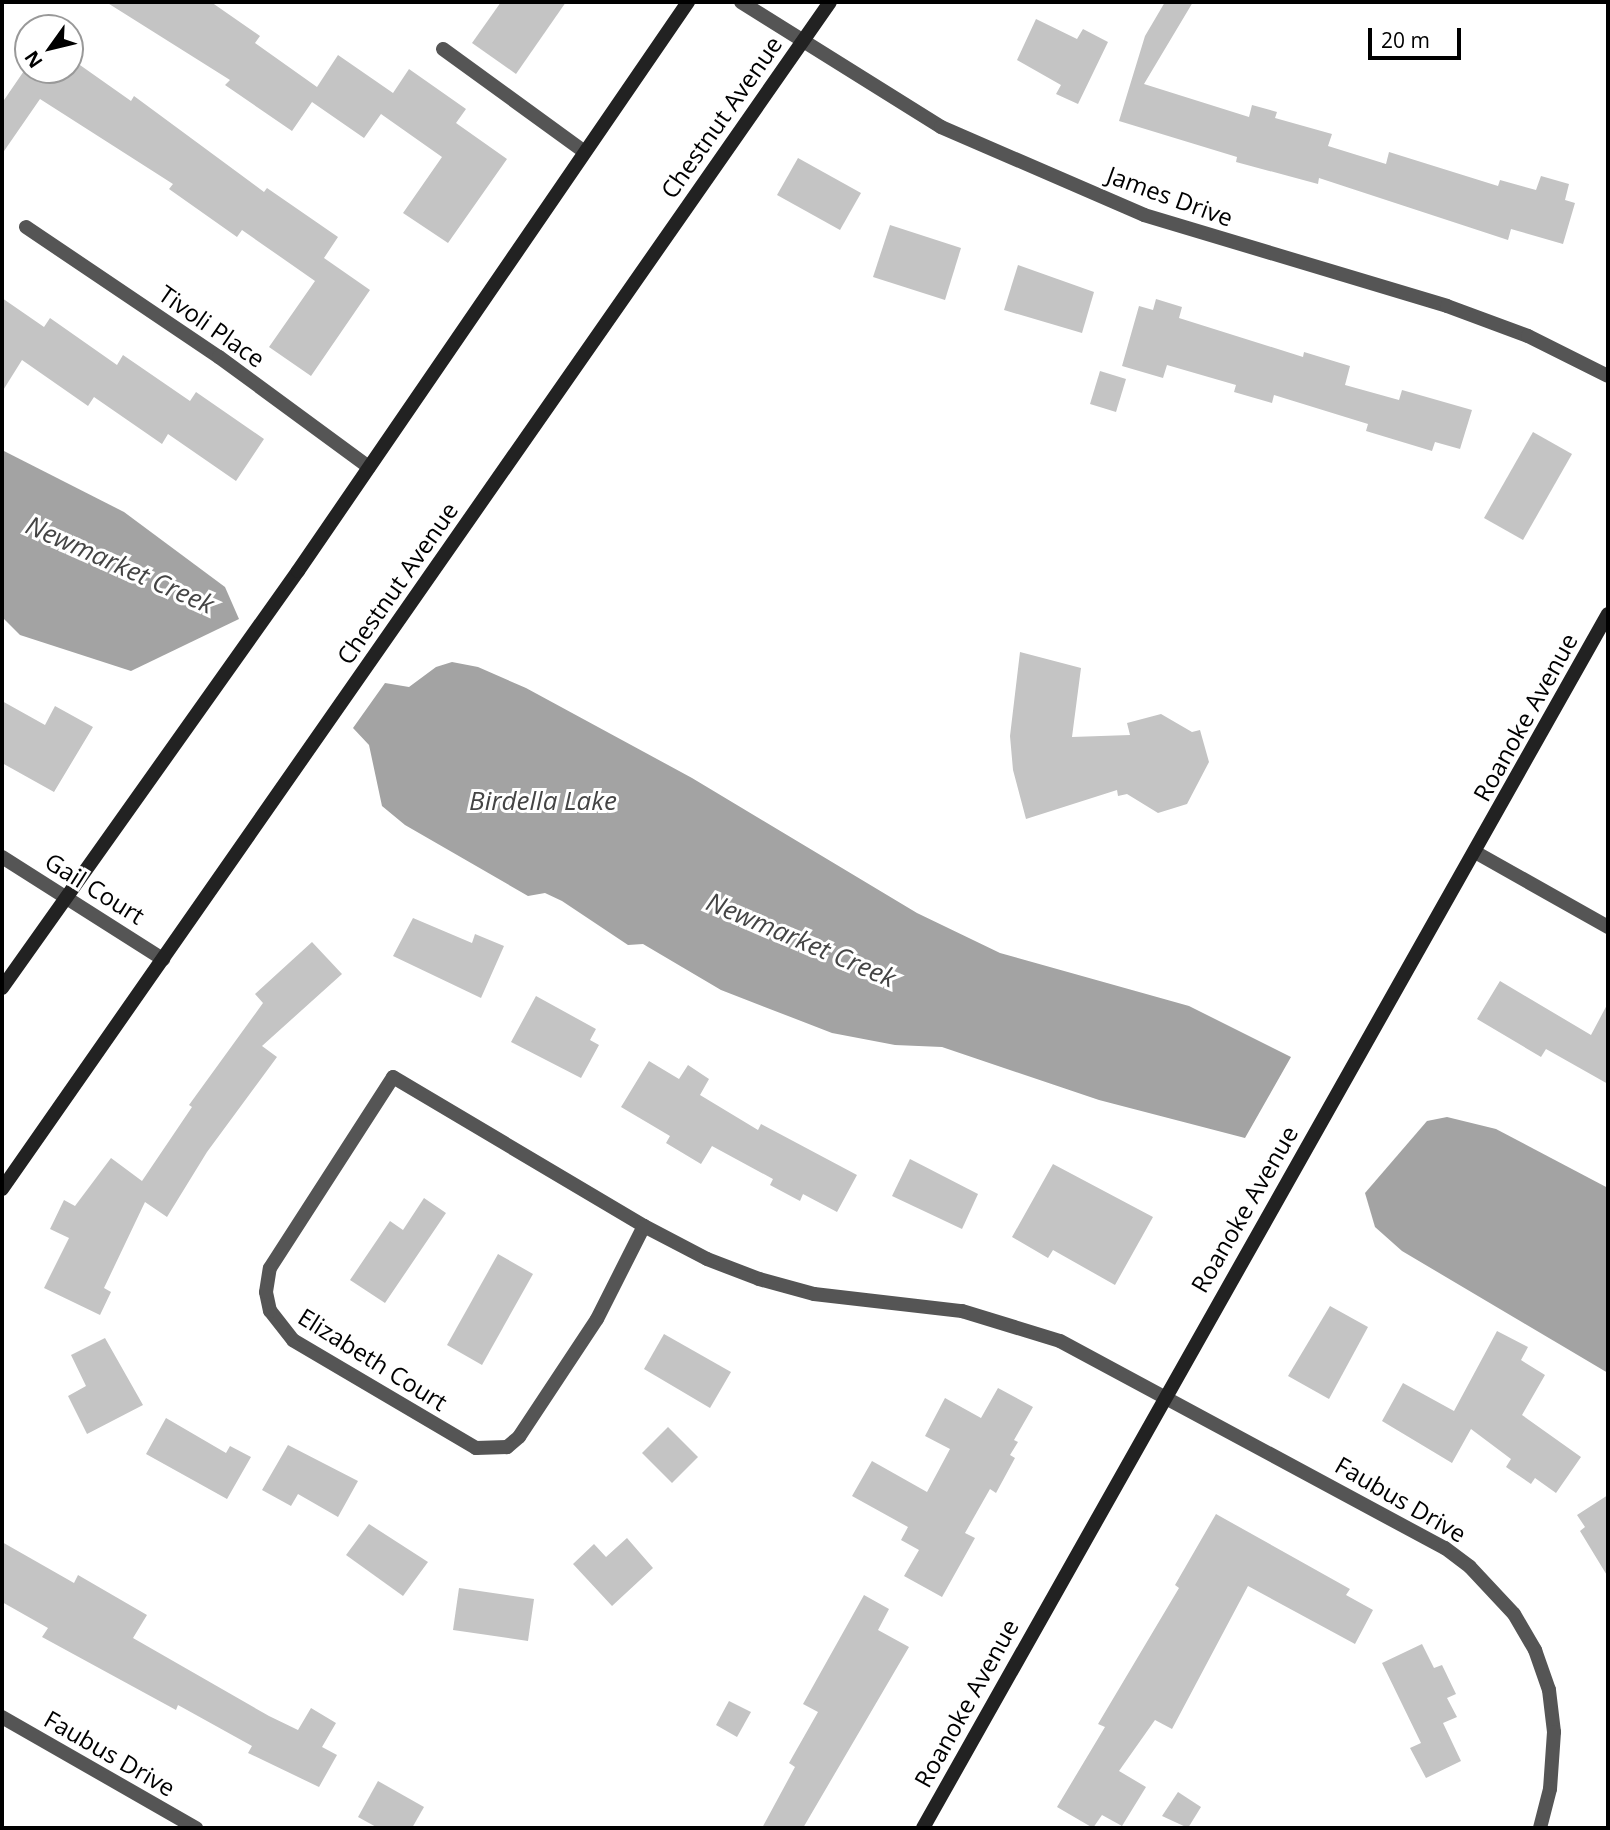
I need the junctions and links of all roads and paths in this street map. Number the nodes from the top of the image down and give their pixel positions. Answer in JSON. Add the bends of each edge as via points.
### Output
{"nodes":[{"id":1,"x":688,"y":2,"type":"edge"},
{"id":2,"x":741,"y":2,"type":"edge"},
{"id":3,"x":830,"y":2,"type":"edge"},
{"id":4,"x":803,"y":40,"type":"junction"},
{"id":5,"x":443,"y":49,"type":"dead end"},
{"id":6,"x":585,"y":152,"type":"junction"},
{"id":7,"x":26,"y":228,"type":"dead end"},
{"id":8,"x":1608,"y":376,"type":"edge"},
{"id":9,"x":369,"y":467,"type":"junction"},
{"id":10,"x":1608,"y":614,"type":"edge"},
{"id":11,"x":1475,"y":852,"type":"junction"},
{"id":12,"x":2,"y":857,"type":"edge"},
{"id":13,"x":65,"y":897,"type":"junction"},
{"id":14,"x":1608,"y":927,"type":"edge"},
{"id":15,"x":163,"y":958,"type":"junction"},
{"id":16,"x":2,"y":988,"type":"edge"},
{"id":17,"x":2,"y":1189,"type":"edge"},
{"id":18,"x":644,"y":1226,"type":"junction"},
{"id":19,"x":1164,"y":1395,"type":"junction"},
{"id":20,"x":2,"y":1717,"type":"edge"},
{"id":21,"x":196,"y":1828,"type":"edge"},
{"id":22,"x":923,"y":1828,"type":"edge"},
{"id":23,"x":1540,"y":1828,"type":"edge"}],
"edges":[{"from":1,"to":6,"type":"street"},
{"from":2,"to":4,"type":"street","name":"James Drive"},
{"from":3,"to":4,"type":"street","name":"Chestnut Avenue"},
{"from":4,"to":8,"type":"street","name":"James Drive","via":[[941,127],[1144,215],[1447,306],[1528,336]]},
{"from":4,"to":15,"type":"street","name":"Chestnut Avenue"},
{"from":5,"to":6,"type":"street"},
{"from":6,"to":9,"type":"street"},
{"from":7,"to":9,"type":"street","name":"Tivoli Place"},
{"from":9,"to":13,"type":"street"},
{"from":10,"to":11,"type":"street","name":"Roanoke Avenue"},
{"from":11,"to":14,"type":"street"},
{"from":11,"to":19,"type":"street","name":"Roanoke Avenue"},
{"from":12,"to":13,"type":"street","name":"Gail Court"},
{"from":13,"to":15,"type":"street","name":"Gail Court"},
{"from":13,"to":16,"type":"street"},
{"from":15,"to":17,"type":"street","name":"Chestnut Avenue"},
{"from":18,"to":18,"type":"street","name":"Elizabeth Court","via":[[393,1077],[270,1268],[270,1311],[293,1340],[476,1448],[491,1451],[519,1437],[597,1319]]},
{"from":18,"to":19,"type":"street","name":"Elizabeth Court","via":[[707,1259],[814,1294],[962,1311],[1012,1324],[1060,1341]]},
{"from":19,"to":22,"type":"street","name":"Roanoke Avenue"},
{"from":19,"to":23,"type":"street","name":"Faubus Drive","via":[[1419,1530],[1493,1589],[1535,1650],[1549,1690],[1554,1732],[1550,1789]]},
{"from":20,"to":21,"type":"street","name":"Faubus Drive"}]}
